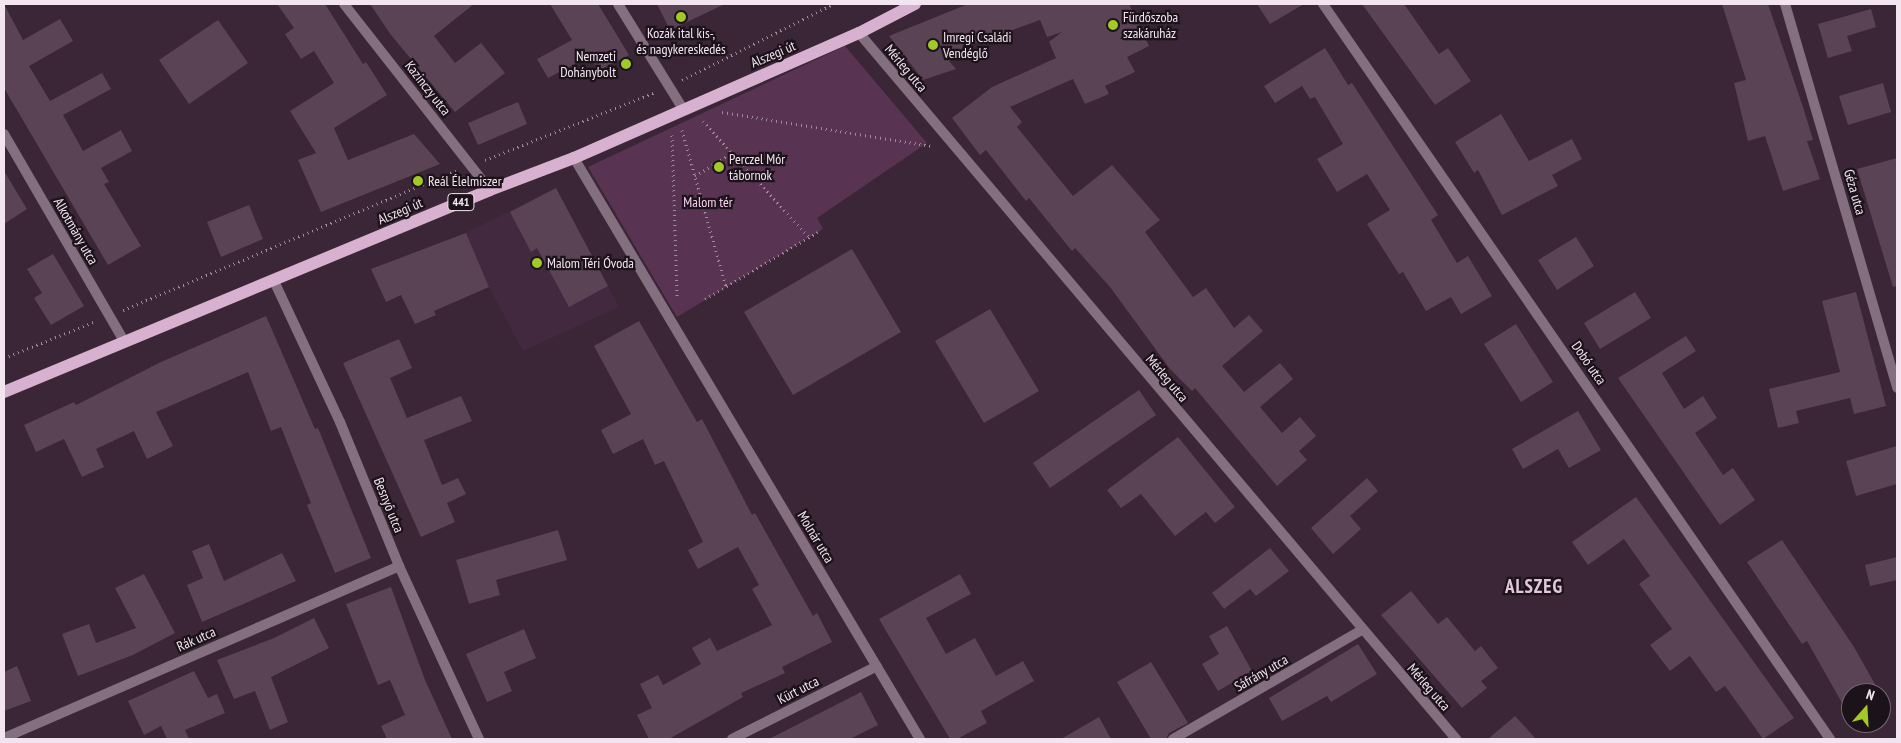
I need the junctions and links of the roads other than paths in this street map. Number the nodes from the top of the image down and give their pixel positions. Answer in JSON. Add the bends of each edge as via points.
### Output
{"nodes":[{"id":1,"x":344,"y":4,"type":"edge"},
{"id":2,"x":618,"y":4,"type":"edge"},
{"id":3,"x":915,"y":4,"type":"edge"},
{"id":4,"x":1323,"y":4,"type":"edge"},
{"id":5,"x":1785,"y":4,"type":"edge"},
{"id":6,"x":859,"y":33,"type":"junction"},
{"id":7,"x":683,"y":109,"type":"junction"},
{"id":8,"x":4,"y":134,"type":"edge"},
{"id":9,"x":574,"y":158,"type":"junction"},
{"id":10,"x":490,"y":190,"type":"junction"},
{"id":11,"x":274,"y":281,"type":"junction"},
{"id":12,"x":124,"y":341,"type":"junction"},
{"id":13,"x":1897,"y":388,"type":"edge"},
{"id":14,"x":4,"y":392,"type":"edge"},
{"id":15,"x":399,"y":566,"type":"junction"},
{"id":16,"x":1362,"y":630,"type":"junction"},
{"id":17,"x":877,"y":666,"type":"junction"},
{"id":18,"x":4,"y":738,"type":"edge"},
{"id":19,"x":479,"y":739,"type":"edge"},
{"id":20,"x":732,"y":739,"type":"edge"},
{"id":21,"x":920,"y":739,"type":"edge"},
{"id":22,"x":1173,"y":739,"type":"edge"},
{"id":23,"x":1456,"y":739,"type":"edge"},
{"id":24,"x":1830,"y":739,"type":"edge"}],
"edges":[{"from":1,"to":10,"type":"street","name":"Kazinczy utca"},
{"from":2,"to":7,"type":"street"},
{"from":3,"to":6,"type":"main road","name":"Alszegi út","number":"441"},
{"from":4,"to":24,"type":"street","name":"Dobó utca"},
{"from":5,"to":13,"type":"street","name":"Géza utca"},
{"from":6,"to":7,"type":"main road","name":"Alszegi út","number":"441"},
{"from":6,"to":16,"type":"street","name":"Mérleg utca"},
{"from":7,"to":9,"type":"main road","name":"Alszegi út","number":"441"},
{"from":8,"to":12,"type":"street","name":"Alkotmány utca"},
{"from":9,"to":10,"type":"main road","name":"Alszegi út","number":"441"},
{"from":9,"to":17,"type":"street","name":"Molnár utca"},
{"from":10,"to":11,"type":"main road","name":"Alszegi út","number":"441"},
{"from":11,"to":12,"type":"main road","name":"Alszegi út","number":"441"},
{"from":11,"to":15,"type":"street","name":"Besnyő utca","via":[[340,422]]},
{"from":12,"to":14,"type":"main road","name":"Alszegi út","number":"441"},
{"from":15,"to":18,"type":"street","name":"Rák utca"},
{"from":15,"to":19,"type":"street","name":"Besnyő utca"},
{"from":16,"to":22,"type":"street","name":"Sáfrány utca"},
{"from":16,"to":23,"type":"street","name":"Mérleg utca"},
{"from":17,"to":20,"type":"street","name":"Kürt utca"},
{"from":17,"to":21,"type":"street","name":"Molnár utca"}]}
